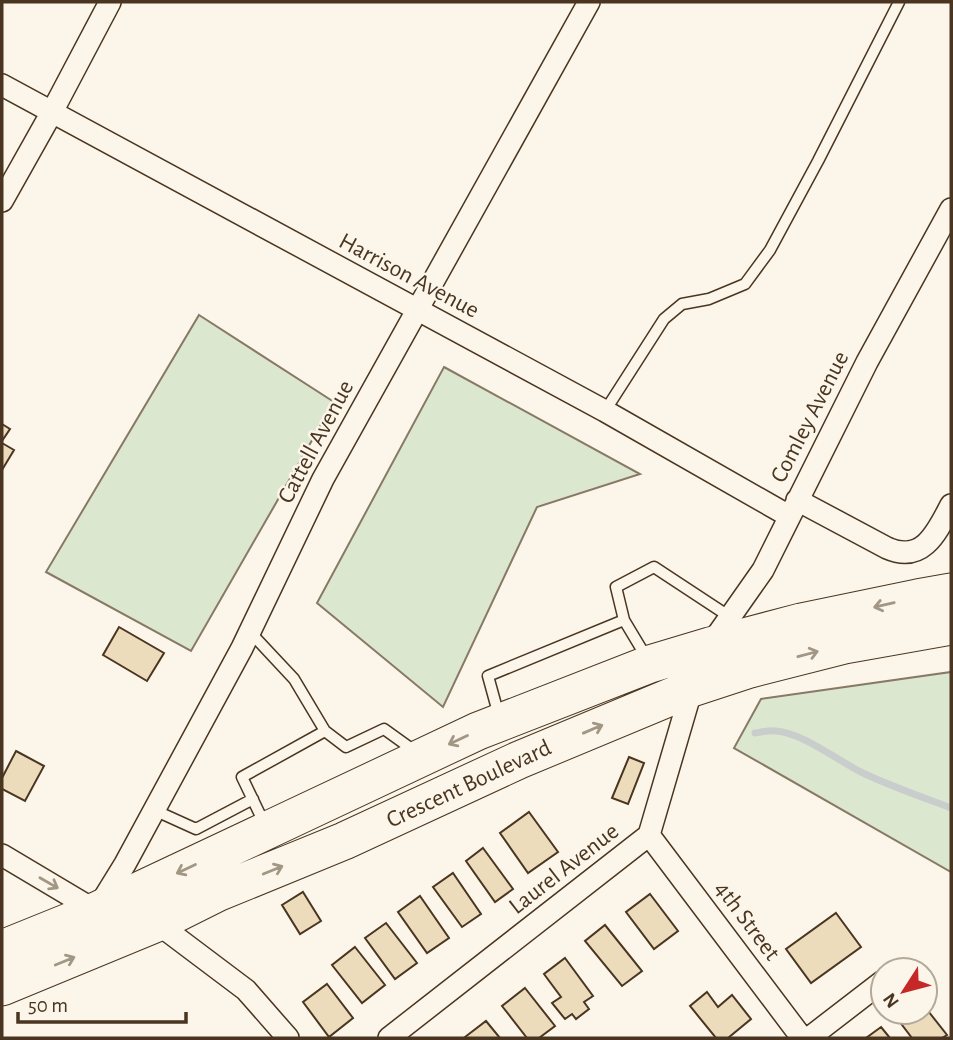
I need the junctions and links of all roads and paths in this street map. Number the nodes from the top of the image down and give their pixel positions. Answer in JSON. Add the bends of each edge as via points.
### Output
{"nodes":[{"id":1,"x":110,"y":2,"type":"edge"},
{"id":2,"x":589,"y":2,"type":"edge"},
{"id":3,"x":899,"y":2,"type":"edge"},
{"id":4,"x":2,"y":85,"type":"edge"},
{"id":5,"x":52,"y":112,"type":"junction"},
{"id":6,"x":2,"y":201,"type":"edge"},
{"id":7,"x":951,"y":209,"type":"edge"},
{"id":8,"x":417,"y":311,"type":"junction"},
{"id":9,"x":606,"y":411,"type":"junction"},
{"id":10,"x":951,"y":505,"type":"edge"},
{"id":11,"x":792,"y":508,"type":"junction"},
{"id":12,"x":951,"y":592,"type":"edge"},
{"id":13,"x":624,"y":620,"type":"junction"},
{"id":14,"x":951,"y":626,"type":"edge"},
{"id":15,"x":720,"y":631,"type":"junction"},
{"id":16,"x":250,"y":632,"type":"junction"},
{"id":17,"x":650,"y":664,"type":"junction"},
{"id":18,"x":692,"y":688,"type":"junction"},
{"id":19,"x":501,"y":722,"type":"junction"},
{"id":20,"x":326,"y":731,"type":"junction"},
{"id":21,"x":423,"y":757,"type":"junction"},
{"id":22,"x":154,"y":810,"type":"junction"},
{"id":23,"x":260,"y":815,"type":"junction"},
{"id":24,"x":649,"y":835,"type":"junction"},
{"id":25,"x":2,"y":855,"type":"edge"},
{"id":26,"x":96,"y":911,"type":"junction"},
{"id":27,"x":157,"y":923,"type":"junction"},
{"id":28,"x":2,"y":948,"type":"edge"},
{"id":29,"x":2,"y":988,"type":"edge"},
{"id":30,"x":869,"y":992,"type":"edge"},
{"id":31,"x":288,"y":1038,"type":"edge"},
{"id":32,"x":389,"y":1038,"type":"edge"},
{"id":33,"x":802,"y":1038,"type":"edge"},
{"id":34,"x":809,"y":1038,"type":"edge"}],
"edges":[{"from":1,"to":5,"type":"street"},
{"from":2,"to":8,"type":"street","name":"Cattell Avenue"},
{"from":3,"to":9,"type":"lane","via":[[770,250],[745,284],[682,304],[664,319]]},
{"from":4,"to":5,"type":"street","name":"Harrison Avenue"},
{"from":5,"to":6,"type":"street"},
{"from":5,"to":8,"type":"street","name":"Harrison Avenue"},
{"from":7,"to":11,"type":"street","name":"Comley Avenue"},
{"from":8,"to":9,"type":"street","name":"Harrison Avenue"},
{"from":8,"to":16,"type":"street","name":"Cattell Avenue","via":[[323,479]]},
{"from":9,"to":11,"type":"street","name":"Harrison Avenue"},
{"from":10,"to":11,"type":"street","name":"Harrison Avenue","via":[[936,534],[922,548],[906,554]]},
{"from":11,"to":15,"type":"street","name":"Comley Avenue","via":[[763,570]]},
{"from":12,"to":15,"type":"highway","name":"Crescent Boulevard","one_way":true,"via":[[801,622]]},
{"from":13,"to":15,"type":"lane","via":[[616,587],[654,567]]},
{"from":13,"to":17,"type":"lane"},
{"from":13,"to":19,"type":"lane","via":[[488,676]]},
{"from":18,"to":14,"type":"highway","name":"Crescent Boulevard","one_way":true,"via":[[844,645]]},
{"from":15,"to":17,"type":"highway","name":"Crescent Boulevard"},
{"from":16,"to":20,"type":"lane","via":[[295,679]]},
{"from":16,"to":22,"type":"street","name":"Cattell Avenue"},
{"from":17,"to":19,"type":"highway","name":"Crescent Boulevard"},
{"from":18,"to":24,"type":"street","name":"Laurel Avenue"},
{"from":27,"to":18,"type":"highway","name":"Crescent Boulevard","one_way":true,"via":[[519,760]]},
{"from":19,"to":21,"type":"highway","name":"Crescent Boulevard","one_way":true},
{"from":20,"to":21,"type":"lane","via":[[346,747],[384,729]]},
{"from":20,"to":23,"type":"lane","via":[[242,777]]},
{"from":21,"to":23,"type":"highway","name":"Crescent Boulevard"},
{"from":22,"to":23,"type":"lane","via":[[196,829]]},
{"from":22,"to":26,"type":"street","name":"Cattell Avenue"},
{"from":23,"to":26,"type":"highway","name":"Crescent Boulevard","one_way":true},
{"from":24,"to":32,"type":"street","name":"Laurel Avenue"},
{"from":24,"to":33,"type":"street","name":"4th Street"},
{"from":25,"to":26,"type":"street","one_way":true},
{"from":26,"to":28,"type":"highway","name":"Crescent Boulevard"},
{"from":29,"to":27,"type":"highway","name":"Crescent Boulevard","one_way":true},
{"from":27,"to":31,"type":"street","via":[[246,990]]},
{"from":30,"to":34,"type":"street"}]}
